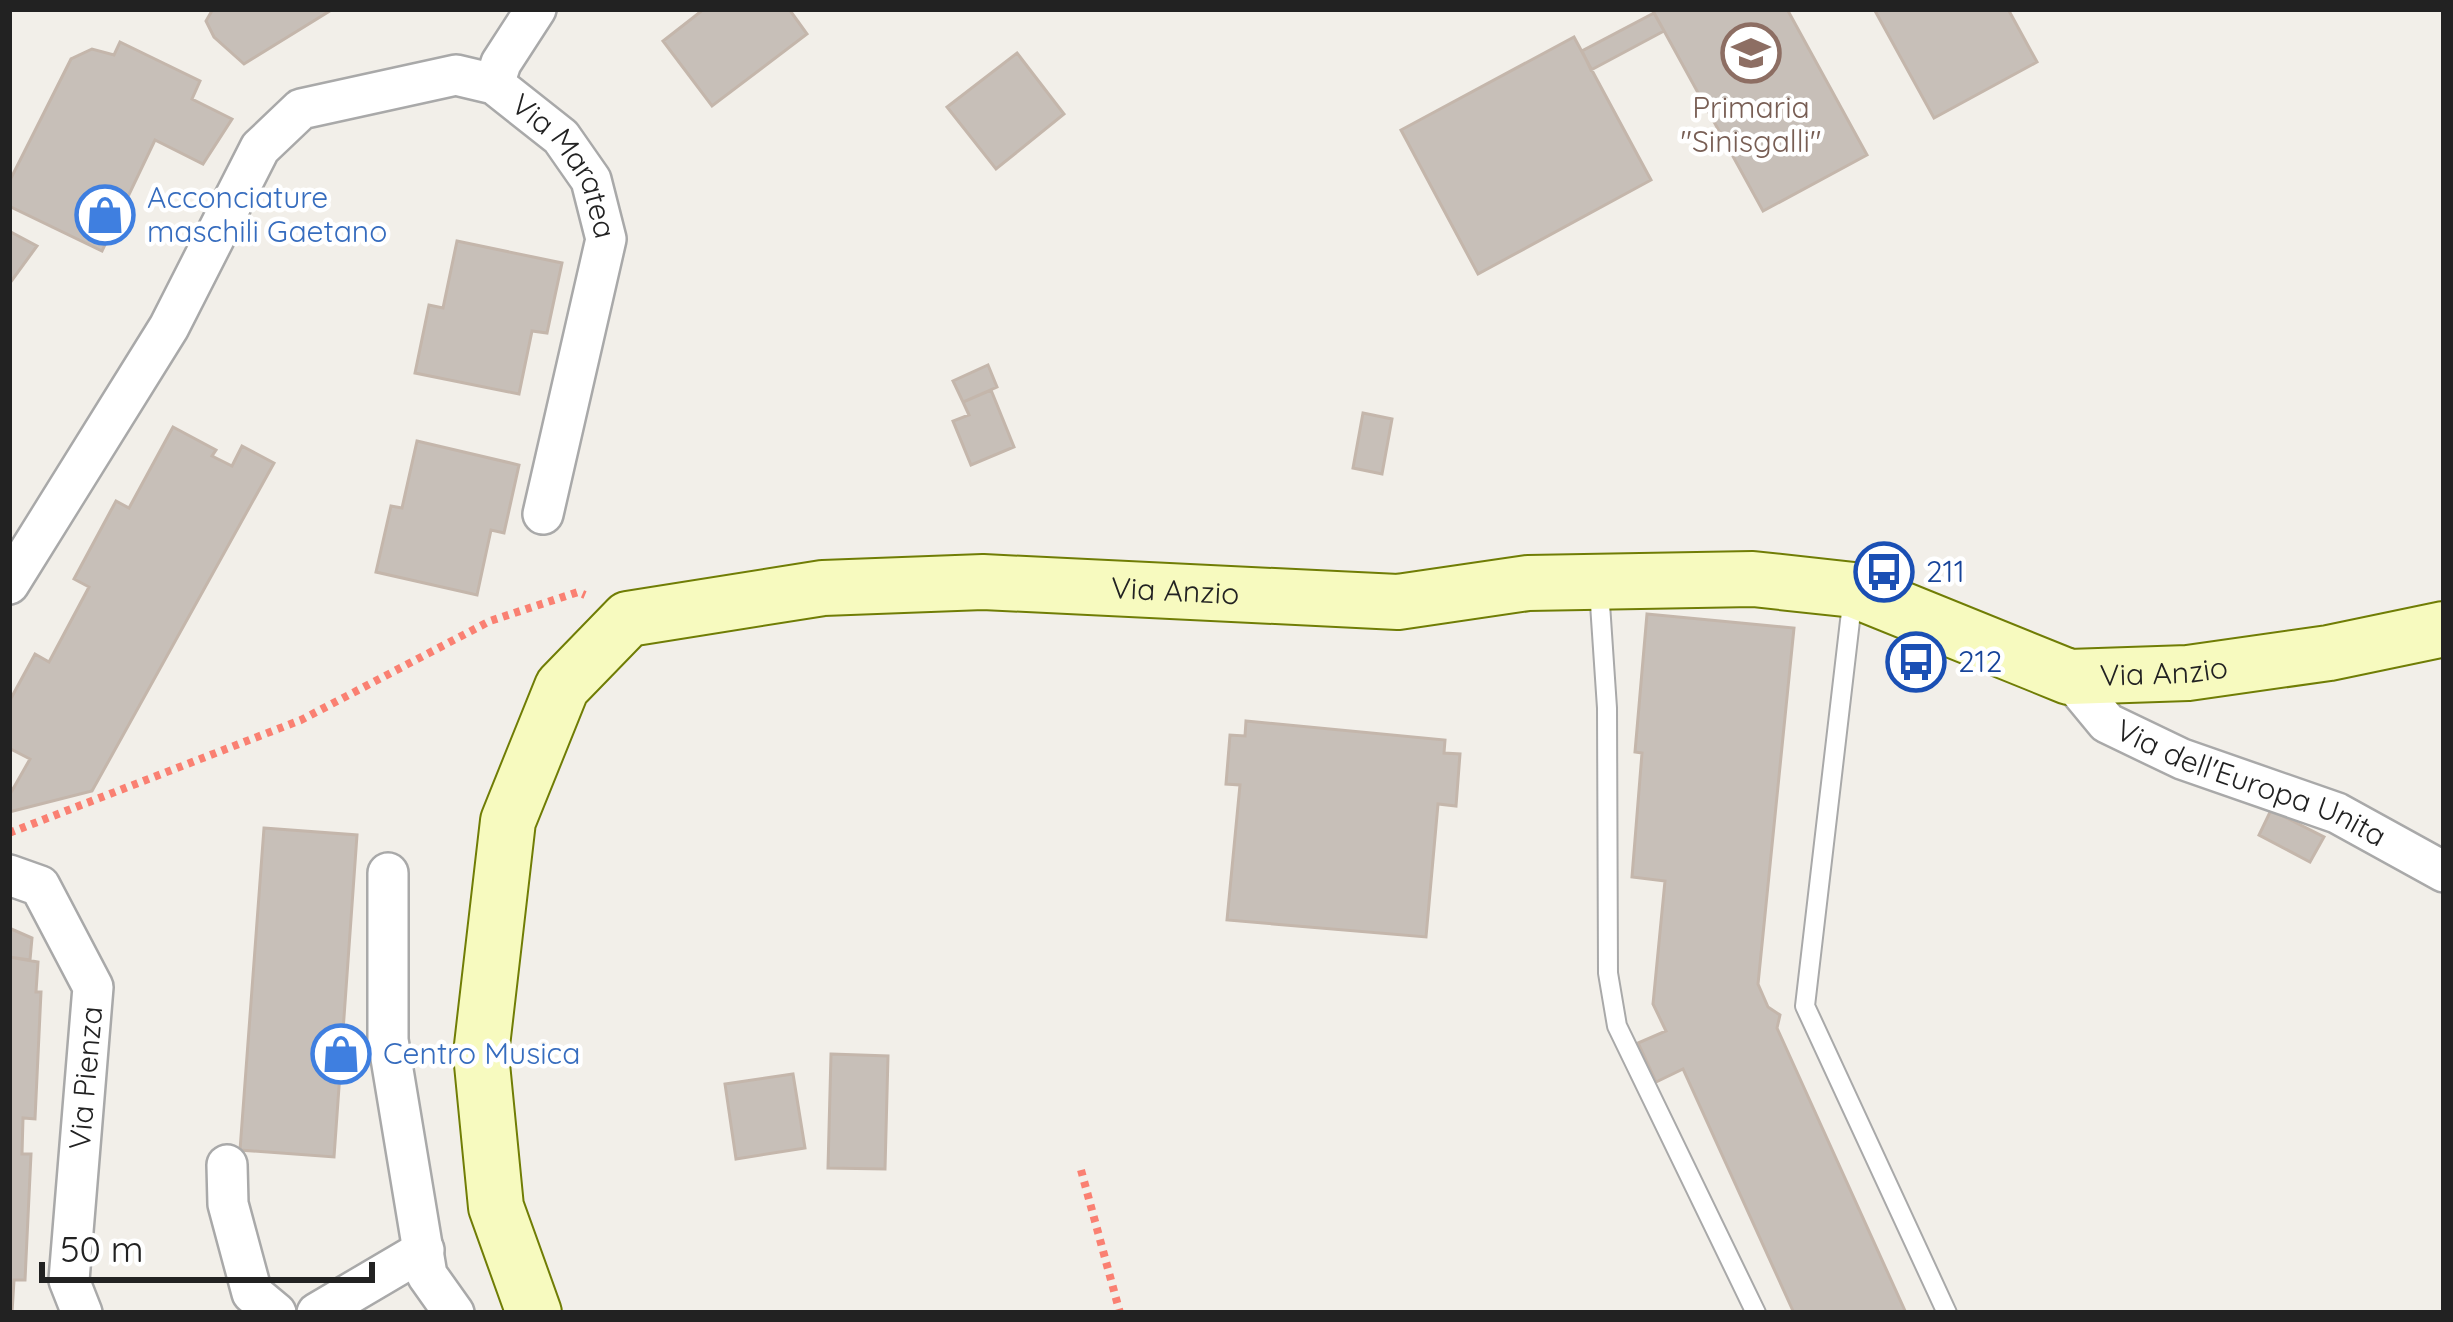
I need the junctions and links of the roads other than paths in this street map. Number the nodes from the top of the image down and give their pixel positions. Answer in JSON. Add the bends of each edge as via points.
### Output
{"nodes":[{"id":1,"x":536,"y":9,"type":"edge"},
{"id":2,"x":494,"y":84,"type":"junction"},
{"id":3,"x":543,"y":514,"type":"dead end"},
{"id":4,"x":1599,"y":582,"type":"junction"},
{"id":5,"x":9,"y":584,"type":"edge"},
{"id":6,"x":1854,"y":590,"type":"junction"},
{"id":7,"x":2444,"y":628,"type":"edge"},
{"id":8,"x":2069,"y":677,"type":"junction"},
{"id":9,"x":388,"y":872,"type":"dead end"},
{"id":10,"x":2444,"y":872,"type":"edge"},
{"id":11,"x":9,"y":875,"type":"edge"},
{"id":12,"x":227,"y":1165,"type":"dead end"},
{"id":13,"x":424,"y":1250,"type":"junction"},
{"id":14,"x":82,"y":1313,"type":"edge"},
{"id":15,"x":276,"y":1313,"type":"edge"},
{"id":16,"x":317,"y":1313,"type":"edge"},
{"id":17,"x":454,"y":1313,"type":"edge"},
{"id":18,"x":534,"y":1313,"type":"edge"},
{"id":19,"x":1756,"y":1313,"type":"edge"},
{"id":20,"x":1947,"y":1313,"type":"edge"}],
"edges":[{"from":1,"to":2,"type":"street"},
{"from":2,"to":3,"type":"street","name":"Via Maratea","via":[[561,137],[591,180],[607,238]]},
{"from":2,"to":5,"type":"street","name":"Via Maratea","via":[[456,75],[301,109],[260,148],[169,327]]},
{"from":4,"to":6,"type":"street","name":"Via Anzio","via":[[1753,579]]},
{"from":4,"to":18,"type":"street","name":"Via Anzio","via":[[1398,602],[982,582],[823,588],[628,619],[562,687],[508,821],[481,1054],[496,1207]]},
{"from":4,"to":19,"type":"lane","via":[[1616,1026]]},
{"from":6,"to":8,"type":"street","name":"Via Anzio"},
{"from":6,"to":20,"type":"lane","via":[[1805,1006]]},
{"from":7,"to":8,"type":"street","name":"Via Anzio","via":[[2188,673]]},
{"from":8,"to":10,"type":"street","name":"Via dell'Europa Unita","via":[[2107,723],[2182,759],[2337,813]]},
{"from":9,"to":13,"type":"street","via":[[388,1040]]},
{"from":11,"to":14,"type":"street","name":"Via Pienza","via":[[40,886],[93,987],[69,1280]]},
{"from":12,"to":15,"type":"street","via":[[228,1204],[252,1293]]},
{"from":13,"to":16,"type":"street"},
{"from":13,"to":17,"type":"street","via":[[428,1275]]}]}
